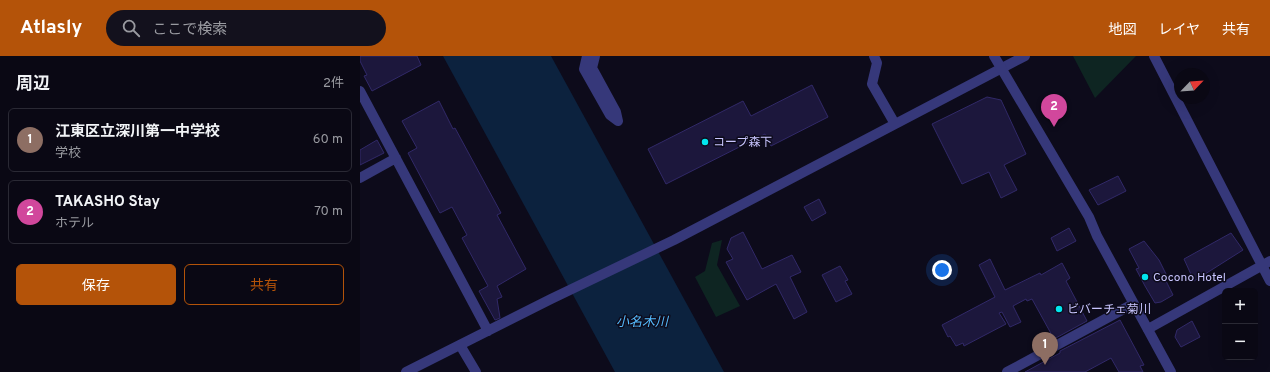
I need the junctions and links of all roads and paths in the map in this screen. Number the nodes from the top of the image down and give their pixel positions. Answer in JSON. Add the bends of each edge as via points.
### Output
{"nodes":[{"id":1,"x":587,"y":56,"type":"edge"},
{"id":2,"x":595,"y":56,"type":"edge"},
{"id":3,"x":874,"y":56,"type":"edge"},
{"id":4,"x":994,"y":56,"type":"edge"},
{"id":5,"x":1025,"y":56,"type":"edge"},
{"id":6,"x":1154,"y":56,"type":"edge"},
{"id":7,"x":1001,"y":69,"type":"junction"},
{"id":8,"x":360,"y":91,"type":"edge"},
{"id":9,"x":895,"y":124,"type":"junction"},
{"id":10,"x":396,"y":158,"type":"junction"},
{"id":11,"x":360,"y":178,"type":"edge"},
{"id":12,"x":1266,"y":264,"type":"edge"},
{"id":13,"x":1270,"y":281,"type":"edge"},
{"id":14,"x":1133,"y":304,"type":"junction"},
{"id":15,"x":1148,"y":329,"type":"junction"},
{"id":16,"x":488,"y":331,"type":"junction"},
{"id":17,"x":460,"y":345,"type":"junction"},
{"id":18,"x":406,"y":372,"type":"edge"},
{"id":19,"x":476,"y":372,"type":"edge"},
{"id":20,"x":1007,"y":372,"type":"edge"},
{"id":21,"x":1171,"y":372,"type":"edge"}],
"edges":[{"from":1,"to":2,"type":"street","via":[[584,69],[610,115],[618,121],[616,112],[592,68]]},
{"from":3,"to":9,"type":"street","via":[[877,63],[872,84]]},
{"from":4,"to":7,"type":"street"},
{"from":5,"to":7,"type":"street"},
{"from":6,"to":12,"type":"street"},
{"from":7,"to":9,"type":"street"},
{"from":7,"to":14,"type":"street","via":[[1089,217]]},
{"from":8,"to":10,"type":"street"},
{"from":9,"to":16,"type":"street","via":[[674,240]]},
{"from":10,"to":11,"type":"street"},
{"from":10,"to":16,"type":"street"},
{"from":12,"to":13,"type":"street"},
{"from":12,"to":15,"type":"street"},
{"from":14,"to":15,"type":"street"},
{"from":14,"to":20,"type":"street"},
{"from":15,"to":21,"type":"street"},
{"from":16,"to":17,"type":"street"},
{"from":17,"to":18,"type":"street"},
{"from":17,"to":19,"type":"street"}]}
